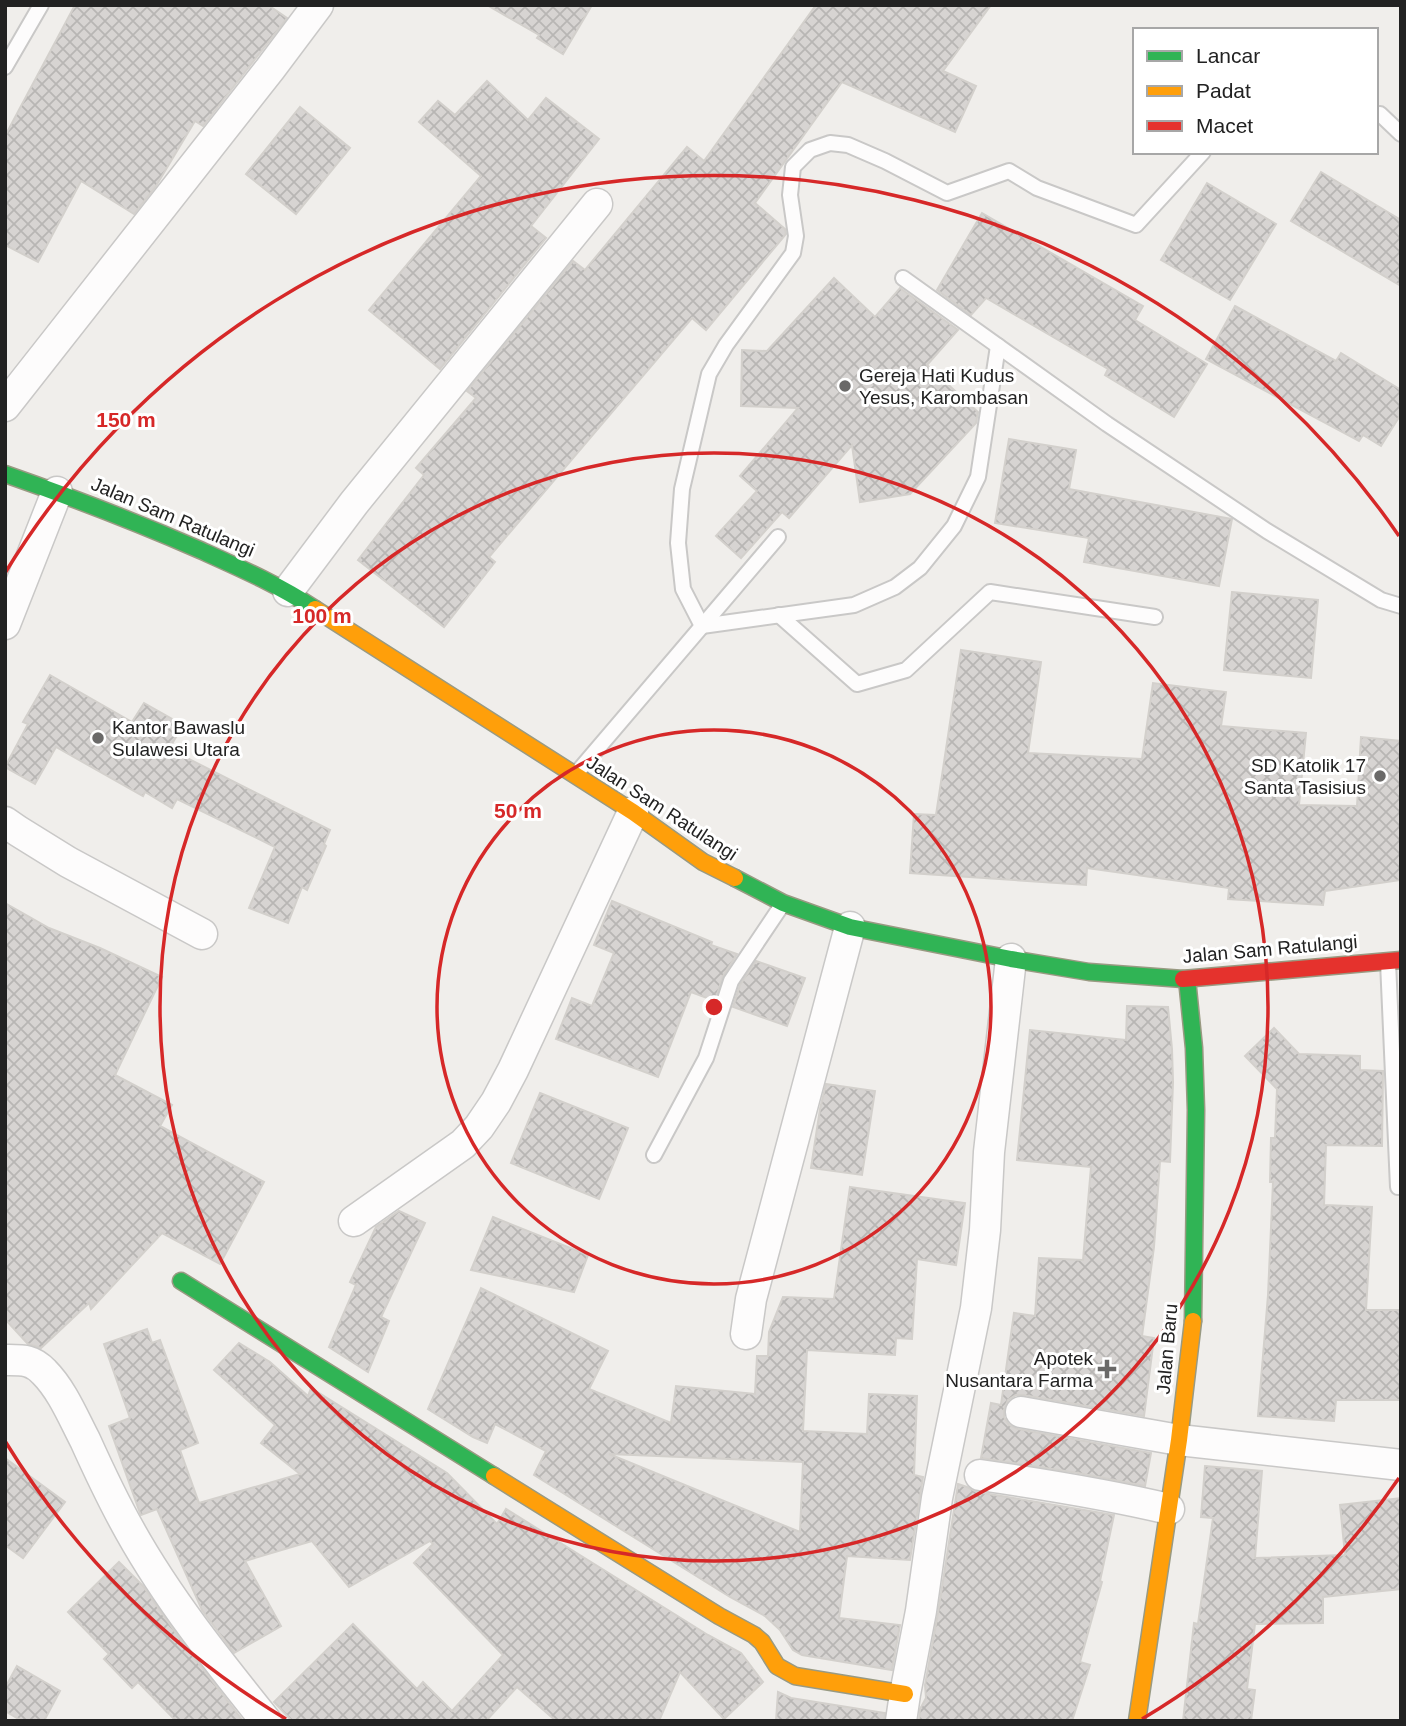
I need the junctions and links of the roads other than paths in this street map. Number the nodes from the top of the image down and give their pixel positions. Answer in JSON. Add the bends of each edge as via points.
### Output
{"nodes":[{"id":1,"x":41,"y":5,"type":"edge"},
{"id":2,"x":317,"y":5,"type":"edge"},
{"id":3,"x":5,"y":67,"type":"edge"},
{"id":4,"x":1380,"y":114,"type":"dead end"},
{"id":5,"x":1401,"y":134,"type":"edge"},
{"id":6,"x":1201,"y":154,"type":"edge"},
{"id":7,"x":597,"y":204,"type":"dead end"},
{"id":8,"x":903,"y":278,"type":"dead end"},
{"id":9,"x":998,"y":346,"type":"junction"},
{"id":10,"x":5,"y":406,"type":"edge"},
{"id":11,"x":5,"y":474,"type":"edge"},
{"id":12,"x":57,"y":492,"type":"junction"},
{"id":13,"x":778,"y":537,"type":"dead end"},
{"id":14,"x":288,"y":591,"type":"junction"},
{"id":15,"x":1401,"y":606,"type":"edge"},
{"id":16,"x":779,"y":615,"type":"junction"},
{"id":17,"x":1155,"y":617,"type":"dead end"},
{"id":18,"x":5,"y":624,"type":"edge"},
{"id":19,"x":702,"y":626,"type":"junction"},
{"id":20,"x":574,"y":776,"type":"junction"},
{"id":21,"x":633,"y":813,"type":"junction"},
{"id":22,"x":5,"y":822,"type":"edge"},
{"id":23,"x":782,"y":903,"type":"junction"},
{"id":24,"x":850,"y":927,"type":"junction"},
{"id":25,"x":202,"y":934,"type":"dead end"},
{"id":26,"x":1011,"y":959,"type":"junction"},
{"id":27,"x":1394,"y":960,"type":"edge"},
{"id":28,"x":1187,"y":979,"type":"junction"},
{"id":29,"x":654,"y":1155,"type":"dead end"},
{"id":30,"x":1398,"y":1187,"type":"dead end"},
{"id":31,"x":354,"y":1221,"type":"dead end"},
{"id":32,"x":181,"y":1281,"type":"dead end"},
{"id":33,"x":746,"y":1334,"type":"dead end"},
{"id":34,"x":5,"y":1360,"type":"edge"},
{"id":35,"x":1021,"y":1412,"type":"dead end"},
{"id":36,"x":1179,"y":1440,"type":"junction"},
{"id":37,"x":1401,"y":1465,"type":"edge"},
{"id":38,"x":980,"y":1475,"type":"dead end"},
{"id":39,"x":1169,"y":1509,"type":"junction"},
{"id":40,"x":903,"y":1707,"type":"edge"},
{"id":41,"x":266,"y":1721,"type":"edge"},
{"id":42,"x":1137,"y":1721,"type":"edge"}],
"edges":[{"from":1,"to":3,"type":"lane"},
{"from":2,"to":10,"type":"street"},
{"from":4,"to":5,"type":"lane"},
{"from":6,"to":19,"type":"lane","via":[[1136,225],[1037,188],[1009,171],[947,193],[848,145],[830,143],[810,150],[793,167],[793,253],[709,374],[682,488],[678,543],[683,589]]},
{"from":7,"to":14,"type":"street"},
{"from":8,"to":9,"type":"lane"},
{"from":9,"to":15,"type":"lane","via":[[1267,531],[1381,600]]},
{"from":9,"to":16,"type":"lane","via":[[978,477],[954,526],[920,568],[895,587],[854,605]]},
{"from":11,"to":12,"type":"main road","name":"Jalan Sam Ratulangi"},
{"from":12,"to":14,"type":"main road","name":"Jalan Sam Ratulangi","via":[[231,562]]},
{"from":12,"to":18,"type":"street"},
{"from":13,"to":19,"type":"lane"},
{"from":14,"to":20,"type":"main road","name":"Jalan Sam Ratulangi"},
{"from":16,"to":17,"type":"lane","via":[[857,684],[906,670],[990,592]]},
{"from":16,"to":19,"type":"lane"},
{"from":19,"to":20,"type":"lane"},
{"from":20,"to":21,"type":"main road","name":"Jalan Sam Ratulangi"},
{"from":21,"to":23,"type":"main road","name":"Jalan Sam Ratulangi","via":[[702,862]]},
{"from":21,"to":31,"type":"street","via":[[513,1070],[479,1127]]},
{"from":22,"to":25,"type":"street","via":[[68,862]]},
{"from":23,"to":24,"type":"main road","name":"Jalan Sam Ratulangi"},
{"from":23,"to":29,"type":"lane","via":[[731,981],[706,1058]]},
{"from":24,"to":26,"type":"main road","name":"Jalan Sam Ratulangi"},
{"from":24,"to":33,"type":"street","via":[[751,1299]]},
{"from":26,"to":28,"type":"main road","name":"Jalan Sam Ratulangi","via":[[1089,972]]},
{"from":26,"to":40,"type":"street","via":[[976,1308],[937,1498]]},
{"from":27,"to":28,"type":"main road","name":"Jalan Sam Ratulangi"},
{"from":27,"to":30,"type":"lane"},
{"from":28,"to":36,"type":"main road","name":"Jalan Baru","via":[[1196,1110],[1193,1318]]},
{"from":32,"to":40,"type":"main road","via":[[754,1635],[783,1670]]},
{"from":34,"to":41,"type":"street","via":[[27,1360],[55,1385],[163,1586]]},
{"from":35,"to":36,"type":"street"},
{"from":36,"to":37,"type":"street"},
{"from":36,"to":39,"type":"main road","name":"Jalan Baru"},
{"from":38,"to":39,"type":"street"},
{"from":39,"to":42,"type":"main road","name":"Jalan Baru"}]}
